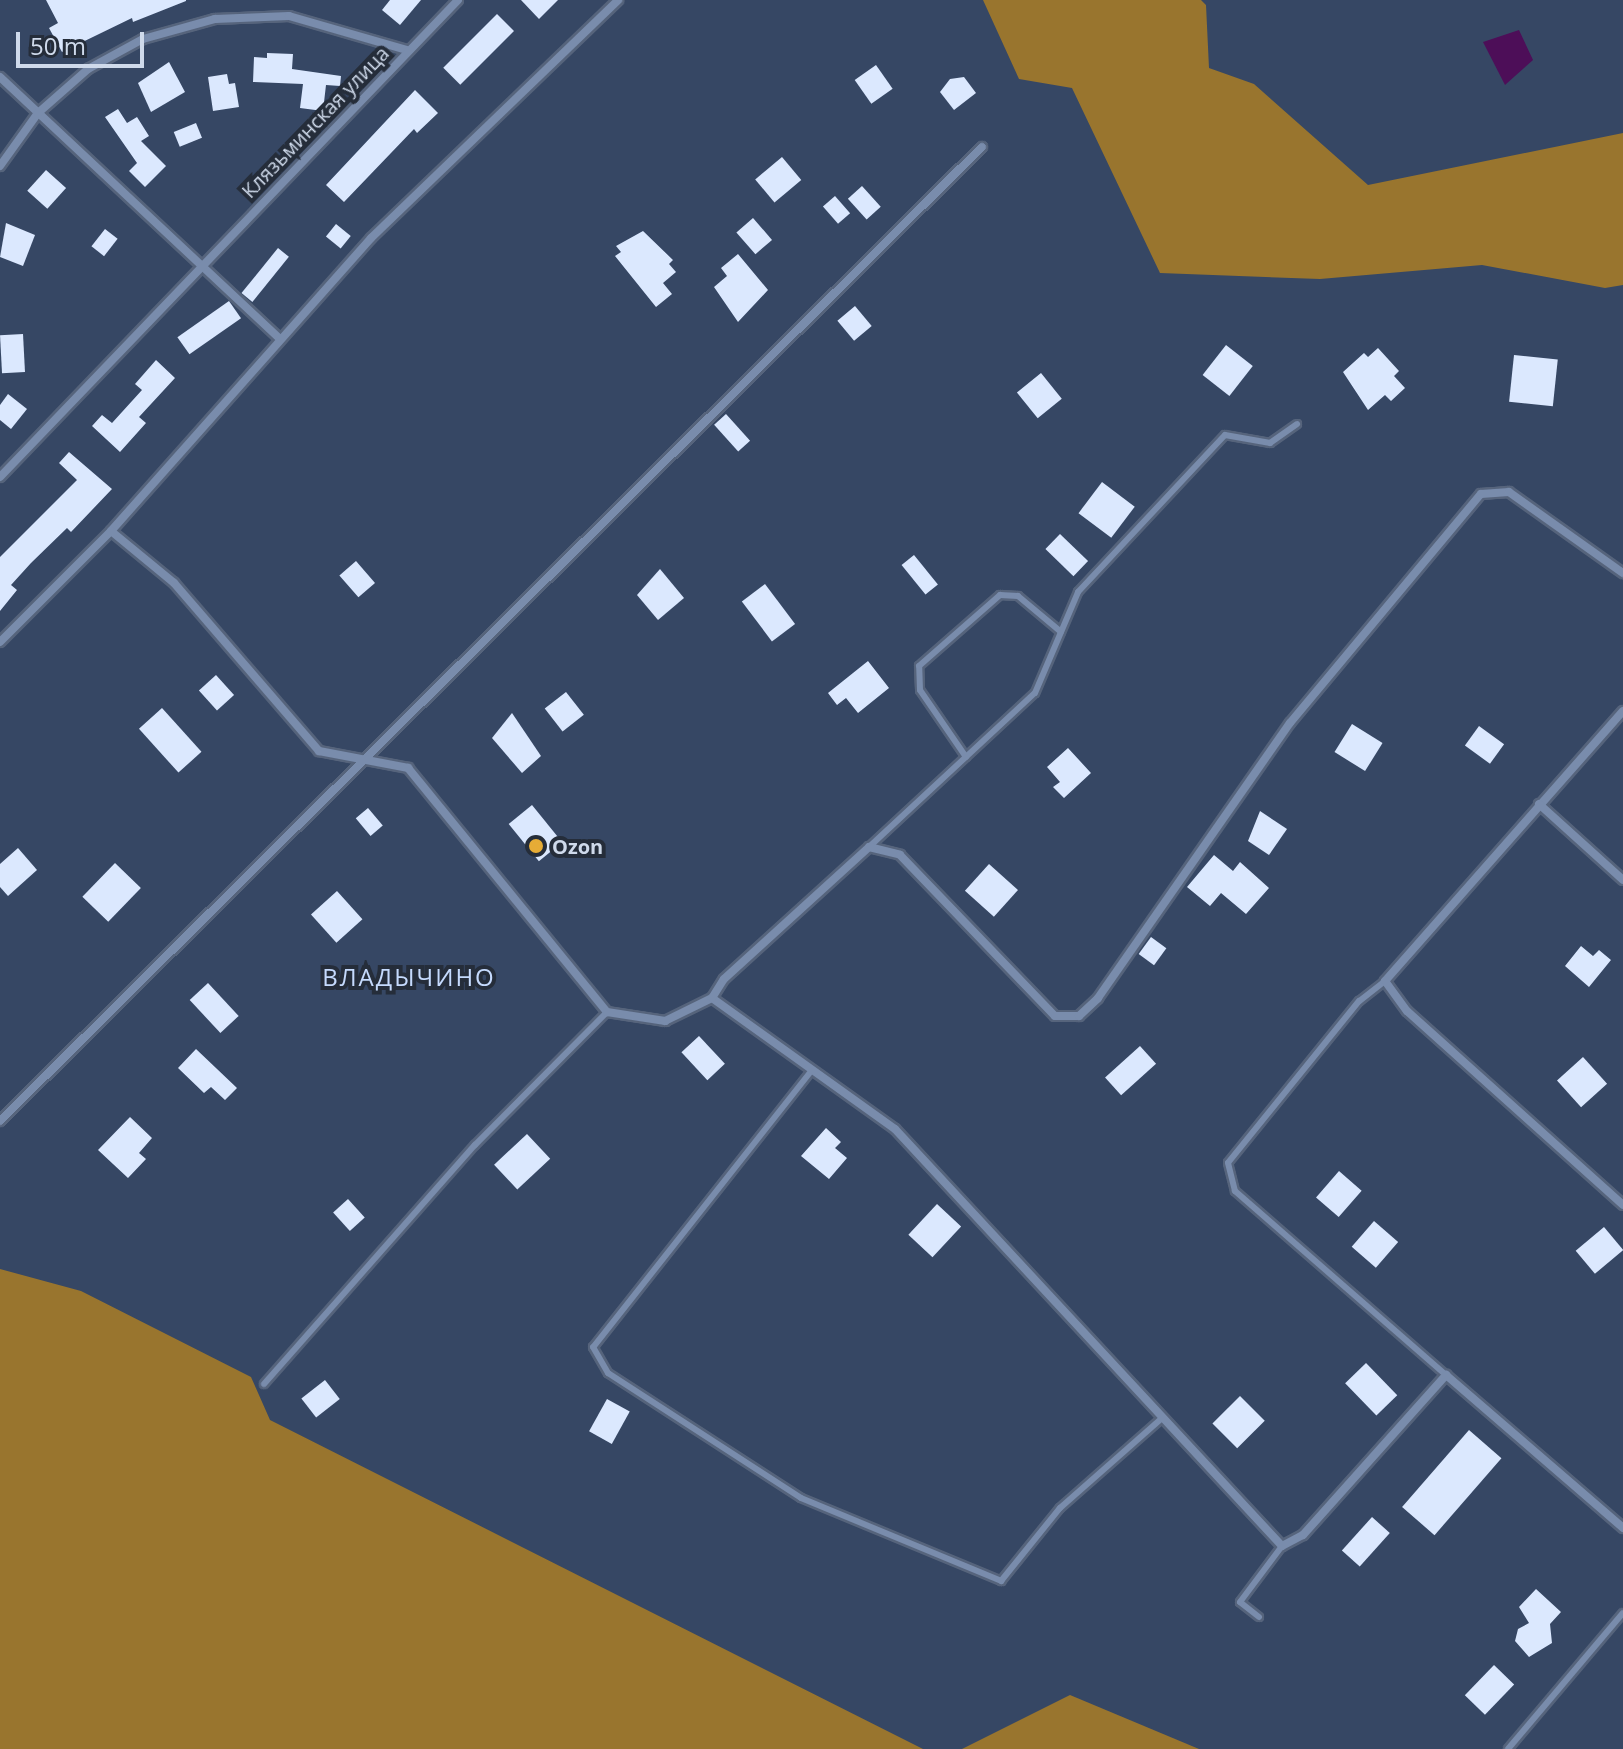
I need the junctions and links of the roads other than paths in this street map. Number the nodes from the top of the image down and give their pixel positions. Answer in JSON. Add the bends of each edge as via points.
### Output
{"nodes":[{"id":1,"x":458,"y":0,"type":"edge"},
{"id":2,"x":618,"y":0,"type":"edge"},
{"id":3,"x":407,"y":50,"type":"junction"},
{"id":4,"x":0,"y":77,"type":"edge"},
{"id":5,"x":38,"y":113,"type":"junction"},
{"id":6,"x":982,"y":147,"type":"dead end"},
{"id":7,"x":0,"y":166,"type":"edge"},
{"id":8,"x":197,"y":267,"type":"junction"},
{"id":9,"x":280,"y":339,"type":"junction"},
{"id":10,"x":1297,"y":424,"type":"dead end"},
{"id":11,"x":0,"y":477,"type":"edge"},
{"id":12,"x":111,"y":531,"type":"junction"},
{"id":13,"x":1623,"y":573,"type":"edge"},
{"id":14,"x":1061,"y":632,"type":"junction"},
{"id":15,"x":0,"y":642,"type":"edge"},
{"id":16,"x":1623,"y":711,"type":"edge"},
{"id":17,"x":966,"y":757,"type":"junction"},
{"id":18,"x":359,"y":763,"type":"junction"},
{"id":19,"x":1539,"y":804,"type":"junction"},
{"id":20,"x":869,"y":847,"type":"junction"},
{"id":21,"x":1623,"y":880,"type":"edge"},
{"id":22,"x":1385,"y":981,"type":"junction"},
{"id":23,"x":712,"y":998,"type":"junction"},
{"id":24,"x":607,"y":1012,"type":"junction"},
{"id":25,"x":812,"y":1070,"type":"junction"},
{"id":26,"x":0,"y":1121,"type":"edge"},
{"id":27,"x":1623,"y":1205,"type":"edge"},
{"id":28,"x":1446,"y":1375,"type":"junction"},
{"id":29,"x":264,"y":1384,"type":"dead end"},
{"id":30,"x":1161,"y":1419,"type":"junction"},
{"id":31,"x":1623,"y":1528,"type":"edge"},
{"id":32,"x":1282,"y":1546,"type":"junction"},
{"id":33,"x":1623,"y":1613,"type":"edge"},
{"id":34,"x":1259,"y":1617,"type":"dead end"},
{"id":35,"x":1508,"y":1749,"type":"edge"}],
"edges":[{"from":1,"to":3,"type":"street","name":"Клязьминская улица"},
{"from":2,"to":9,"type":"street","via":[[371,238]]},
{"from":3,"to":5,"type":"street","via":[[289,16],[215,19],[143,39],[88,69]]},
{"from":3,"to":8,"type":"street","name":"Клязьминская улица"},
{"from":4,"to":5,"type":"street"},
{"from":5,"to":7,"type":"street"},
{"from":5,"to":8,"type":"street"},
{"from":6,"to":18,"type":"street"},
{"from":8,"to":9,"type":"street"},
{"from":8,"to":11,"type":"street","name":"Клязьминская улица"},
{"from":9,"to":12,"type":"street"},
{"from":10,"to":14,"type":"lane","via":[[1270,443],[1225,435],[1078,592]]},
{"from":12,"to":15,"type":"street"},
{"from":12,"to":18,"type":"street","via":[[174,583],[319,751]]},
{"from":13,"to":20,"type":"street","via":[[1509,492],[1481,494],[1290,723],[1098,998],[1079,1016],[1055,1016],[900,855]]},
{"from":14,"to":17,"type":"lane","via":[[1035,693]]},
{"from":14,"to":17,"type":"lane","via":[[1018,596],[1000,595],[919,666],[920,690]]},
{"from":16,"to":19,"type":"street"},
{"from":17,"to":20,"type":"lane"},
{"from":18,"to":24,"type":"street","via":[[408,768]]},
{"from":18,"to":26,"type":"street","via":[[330,799]]},
{"from":19,"to":21,"type":"street"},
{"from":19,"to":22,"type":"street"},
{"from":20,"to":23,"type":"street","via":[[724,979]]},
{"from":22,"to":27,"type":"street","via":[[1407,1011]]},
{"from":22,"to":28,"type":"lane","via":[[1359,1001],[1228,1163],[1235,1191]]},
{"from":23,"to":24,"type":"street","via":[[665,1021]]},
{"from":23,"to":25,"type":"street"},
{"from":24,"to":29,"type":"lane","via":[[475,1145]]},
{"from":25,"to":30,"type":"street","via":[[895,1129]]},
{"from":25,"to":30,"type":"lane","via":[[593,1347],[608,1373],[801,1498],[1001,1581],[1060,1508]]},
{"from":28,"to":31,"type":"street"},
{"from":28,"to":32,"type":"street","via":[[1303,1535]]},
{"from":30,"to":32,"type":"street"},
{"from":32,"to":34,"type":"lane","via":[[1240,1602]]},
{"from":33,"to":35,"type":"lane"}]}
